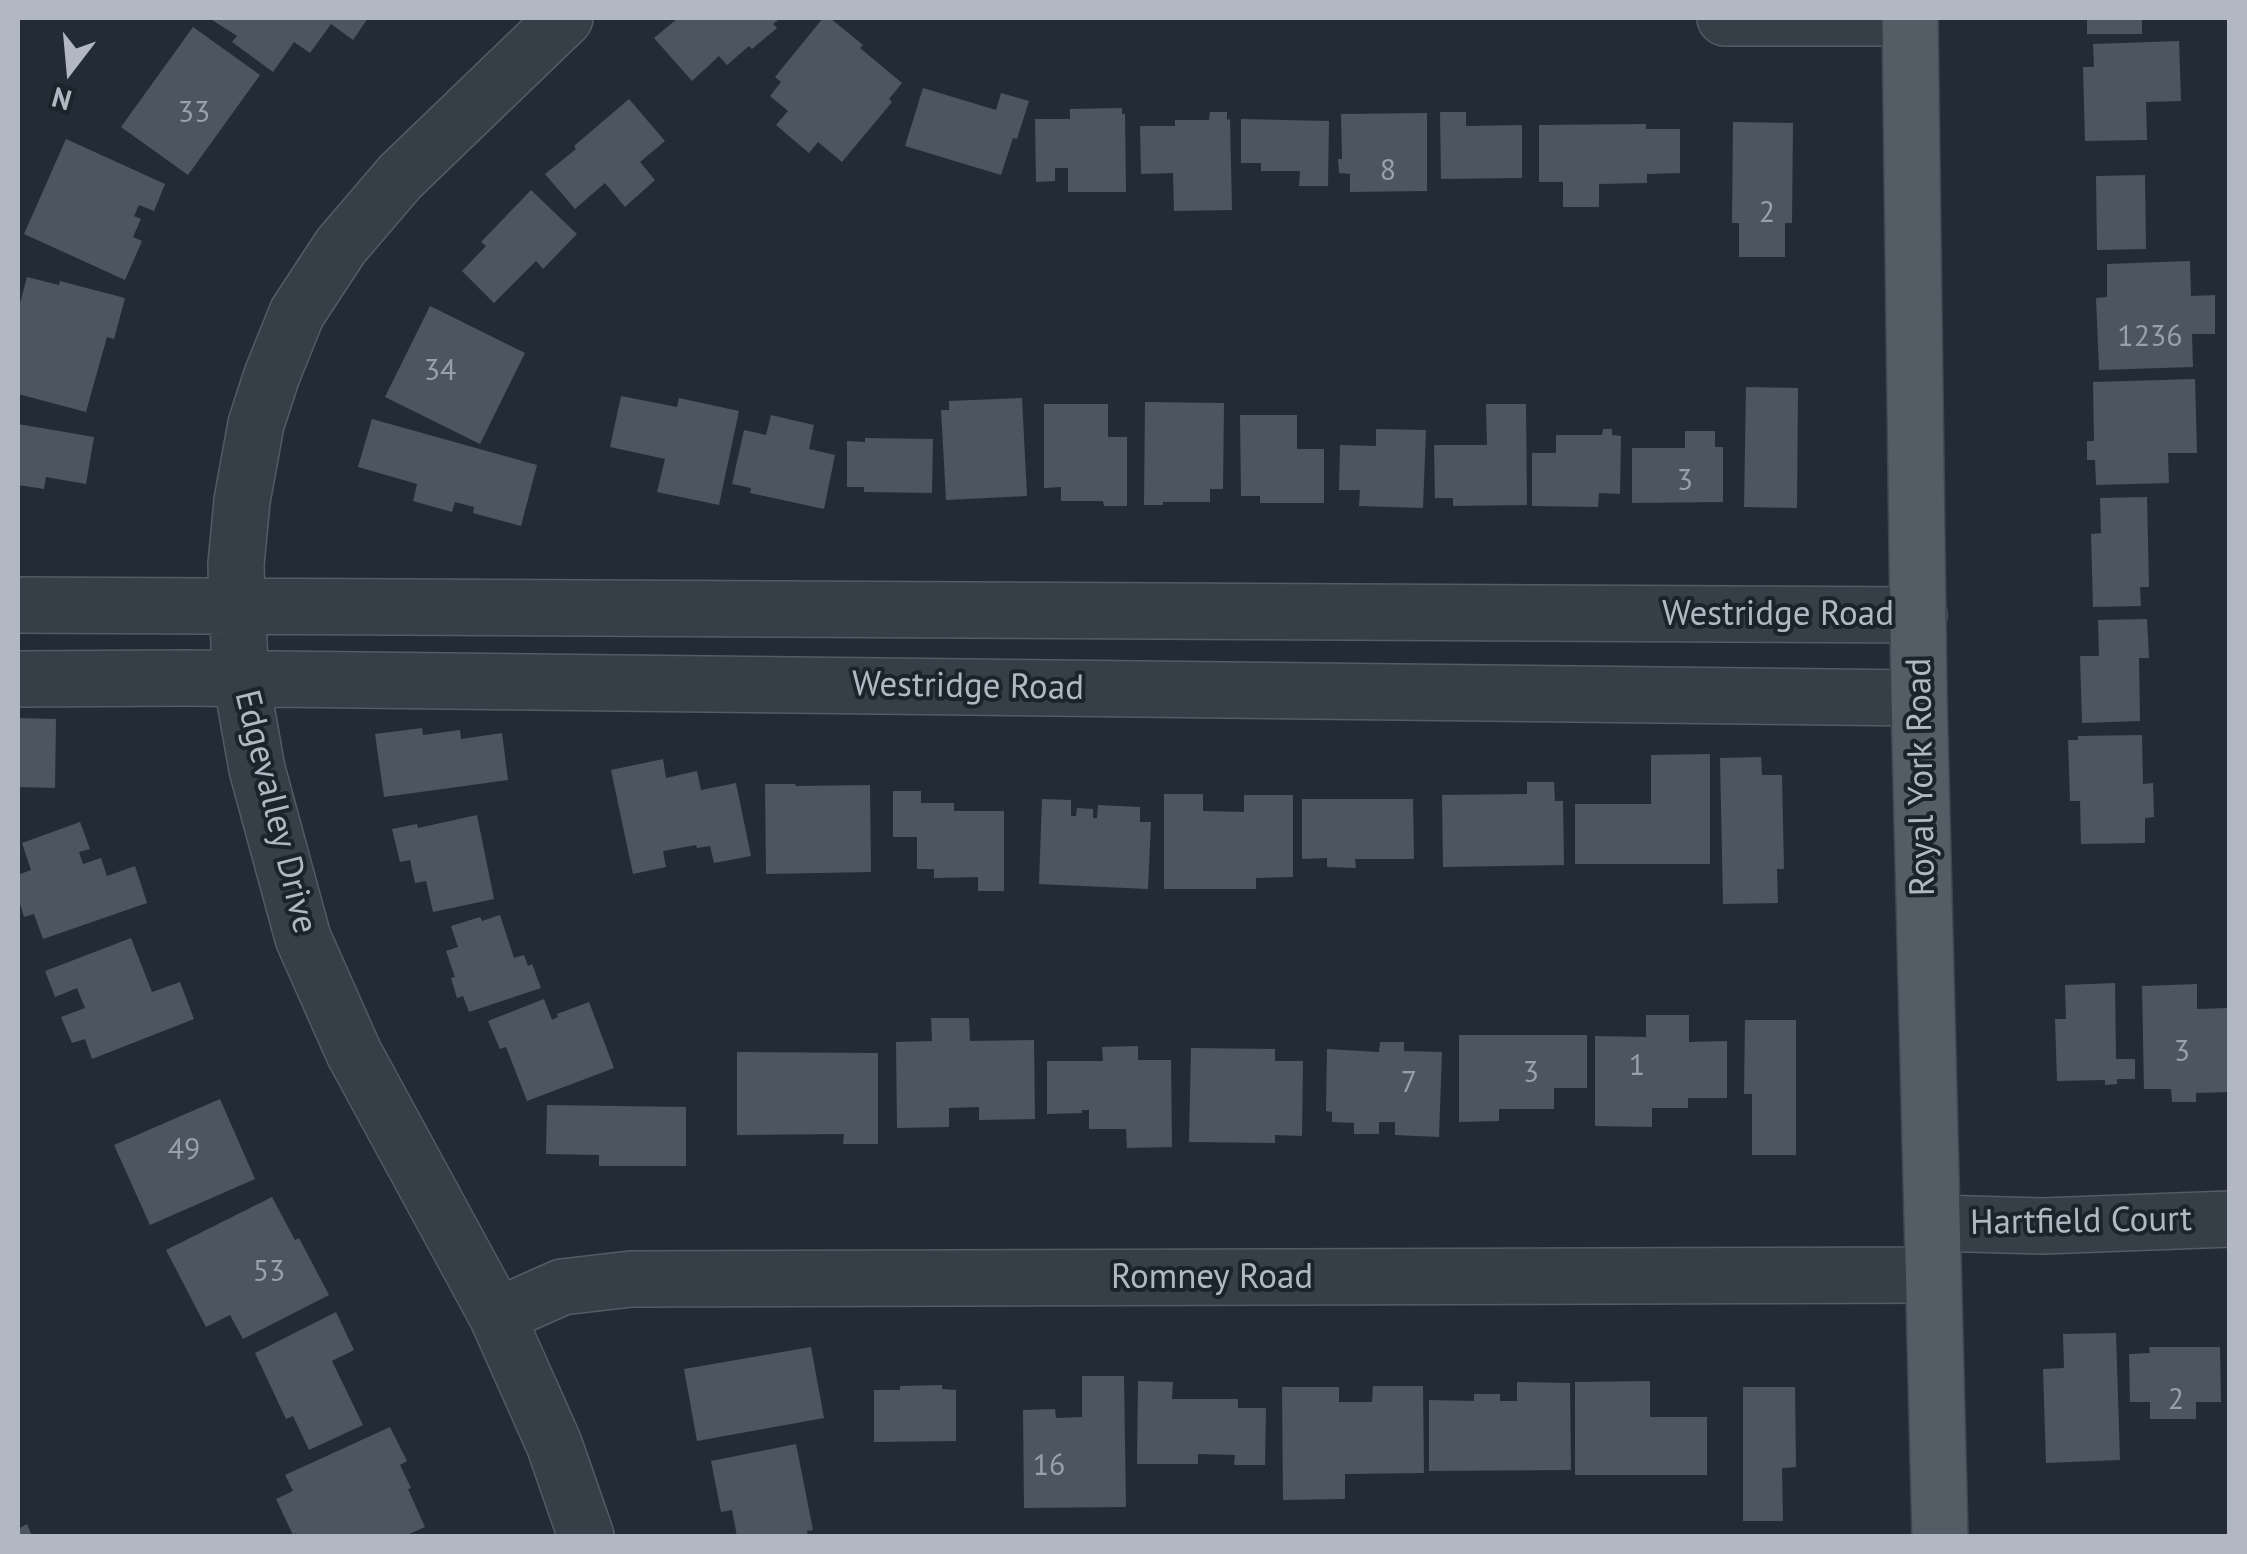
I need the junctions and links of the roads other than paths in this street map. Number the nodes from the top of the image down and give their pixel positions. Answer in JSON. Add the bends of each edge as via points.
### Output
{"nodes":[{"id":1,"x":565,"y":18,"type":"edge"},
{"id":2,"x":1725,"y":18,"type":"edge"},
{"id":3,"x":1910,"y":18,"type":"edge"},
{"id":4,"x":18,"y":605,"type":"edge"},
{"id":5,"x":236,"y":607,"type":"junction"},
{"id":6,"x":1919,"y":615,"type":"junction"},
{"id":7,"x":18,"y":678,"type":"edge"},
{"id":8,"x":242,"y":679,"type":"junction"},
{"id":9,"x":1919,"y":698,"type":"junction"},
{"id":10,"x":2230,"y":1219,"type":"edge"},
{"id":11,"x":1933,"y":1249,"type":"junction"},
{"id":12,"x":497,"y":1316,"type":"junction"},
{"id":13,"x":586,"y":1536,"type":"edge"},
{"id":14,"x":1940,"y":1536,"type":"edge"}],
"edges":[{"from":1,"to":5,"type":"street","name":"Edgevalley Drive","via":[[400,178],[341,246],[297,313],[256,424],[242,501]]},
{"from":2,"to":3,"type":"street"},
{"from":3,"to":6,"type":"main road","name":"Royal York Road"},
{"from":4,"to":5,"type":"street","name":"Westridge Road"},
{"from":5,"to":6,"type":"street","name":"Westridge Road"},
{"from":5,"to":8,"type":"street","name":"Edgevalley Drive"},
{"from":6,"to":9,"type":"main road","name":"Royal York Road"},
{"from":7,"to":8,"type":"street","name":"Westridge Road"},
{"from":8,"to":9,"type":"street","name":"Westridge Road"},
{"from":8,"to":12,"type":"street","name":"Edgevalley Drive","via":[[257,769],[303,938],[354,1052]]},
{"from":9,"to":11,"type":"main road","name":"Royal York Road"},
{"from":10,"to":11,"type":"street","name":"Hartfield Court","via":[[2043,1226]]},
{"from":11,"to":12,"type":"street","name":"Romney Road","via":[[632,1280],[562,1287]]},
{"from":11,"to":14,"type":"main road","name":"Royal York Road"},
{"from":12,"to":13,"type":"street","name":"Edgevalley Drive"}]}
